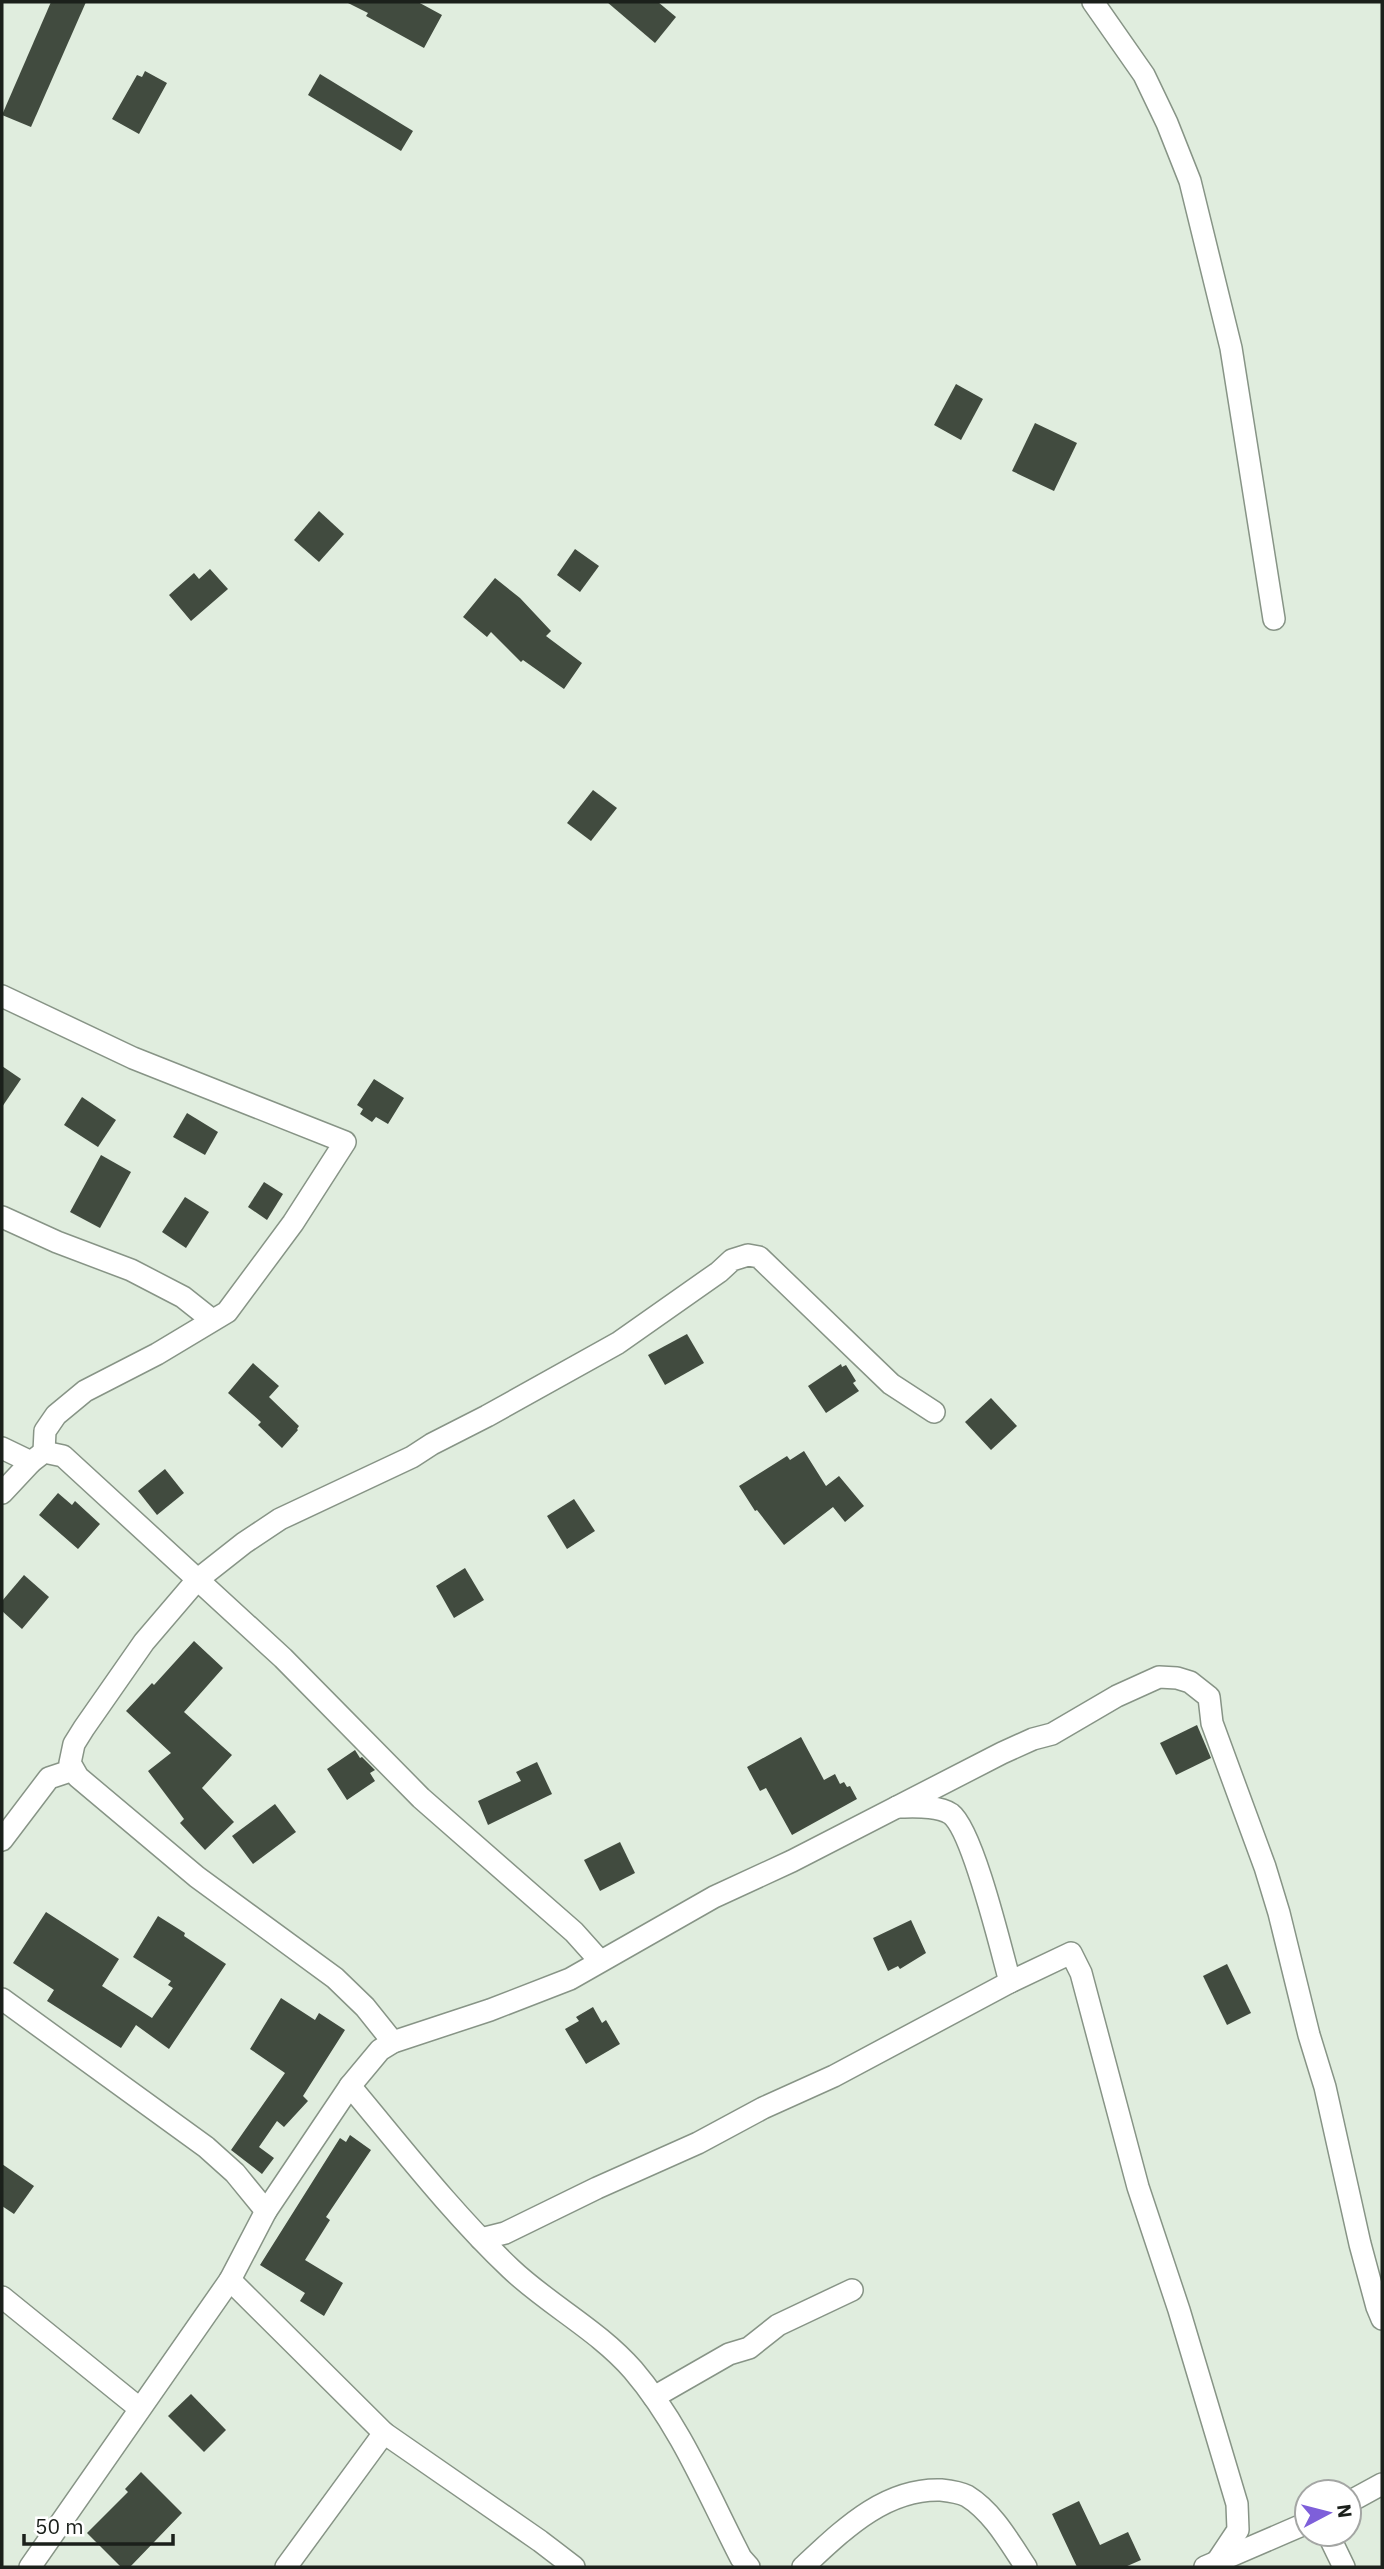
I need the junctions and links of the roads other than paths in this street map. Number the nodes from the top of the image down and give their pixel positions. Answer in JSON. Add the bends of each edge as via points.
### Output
{"nodes":[{"id":1,"x":1093,"y":2,"type":"edge"},
{"id":2,"x":1274,"y":619,"type":"dead end"},
{"id":3,"x":2,"y":996,"type":"edge"},
{"id":4,"x":2,"y":1217,"type":"edge"},
{"id":5,"x":212,"y":1320,"type":"junction"},
{"id":6,"x":934,"y":1412,"type":"dead end"},
{"id":7,"x":2,"y":1448,"type":"edge"},
{"id":8,"x":37,"y":1457,"type":"junction"},
{"id":9,"x":2,"y":1493,"type":"edge"},
{"id":10,"x":197,"y":1580,"type":"junction"},
{"id":11,"x":73,"y":1770,"type":"junction"},
{"id":12,"x":895,"y":1807,"type":"junction"},
{"id":13,"x":2,"y":1840,"type":"edge"},
{"id":14,"x":600,"y":1961,"type":"junction"},
{"id":15,"x":1010,"y":1982,"type":"junction"},
{"id":16,"x":2,"y":1999,"type":"edge"},
{"id":17,"x":393,"y":2042,"type":"junction"},
{"id":18,"x":350,"y":2086,"type":"junction"},
{"id":19,"x":266,"y":2211,"type":"junction"},
{"id":20,"x":481,"y":2239,"type":"junction"},
{"id":21,"x":230,"y":2280,"type":"junction"},
{"id":22,"x":852,"y":2290,"type":"dead end"},
{"id":23,"x":4,"y":2306,"type":"edge"},
{"id":24,"x":1382,"y":2319,"type":"edge"},
{"id":25,"x":654,"y":2397,"type":"junction"},
{"id":26,"x":139,"y":2409,"type":"junction"},
{"id":27,"x":384,"y":2433,"type":"junction"},
{"id":28,"x":1382,"y":2484,"type":"edge"},
{"id":29,"x":1363,"y":2494,"type":"edge"},
{"id":30,"x":1293,"y":2530,"type":"edge"},
{"id":31,"x":1335,"y":2548,"type":"edge"},
{"id":32,"x":545,"y":2558,"type":"edge"},
{"id":33,"x":1211,"y":2564,"type":"edge"},
{"id":34,"x":30,"y":2567,"type":"edge"},
{"id":35,"x":286,"y":2567,"type":"edge"},
{"id":36,"x":574,"y":2567,"type":"edge"},
{"id":37,"x":749,"y":2567,"type":"edge"},
{"id":38,"x":803,"y":2567,"type":"edge"},
{"id":39,"x":1026,"y":2567,"type":"edge"},
{"id":40,"x":1344,"y":2567,"type":"edge"}],
"edges":[{"from":1,"to":2,"type":"street","via":[[1144,75],[1190,181],[1231,348]]},
{"from":3,"to":5,"type":"street","via":[[133,1058],[345,1142],[247,1286],[227,1312]]},
{"from":4,"to":5,"type":"street","via":[[131,1270],[183,1297]]},
{"from":5,"to":8,"type":"street","via":[[85,1391],[56,1415]]},
{"from":6,"to":10,"type":"street","via":[[891,1384],[760,1257],[748,1255],[732,1260],[618,1343],[412,1457],[280,1519]]},
{"from":7,"to":8,"type":"street"},
{"from":8,"to":9,"type":"street"},
{"from":8,"to":10,"type":"street","via":[[63,1456]]},
{"from":10,"to":11,"type":"street","via":[[144,1642],[84,1728],[71,1754]]},
{"from":10,"to":14,"type":"street","via":[[283,1658],[421,1798],[574,1932]]},
{"from":11,"to":13,"type":"street","via":[[49,1778]]},
{"from":11,"to":17,"type":"street","via":[[197,1877],[335,1978]]},
{"from":12,"to":14,"type":"street","via":[[714,1897]]},
{"from":12,"to":15,"type":"street","via":[[948,1812],[959,1821]]},
{"from":12,"to":24,"type":"street","via":[[1002,1753],[1052,1734],[1160,1677],[1190,1682],[1209,1697],[1212,1723],[1279,1913]]},
{"from":14,"to":17,"type":"street","via":[[570,1979]]},
{"from":15,"to":20,"type":"street","via":[[698,2143],[505,2233]]},
{"from":15,"to":33,"type":"street","via":[[1071,1953],[1081,1973],[1138,2187],[1237,2504],[1238,2530]]},
{"from":16,"to":19,"type":"street","via":[[206,2147]]},
{"from":17,"to":18,"type":"street","via":[[375,2055]]},
{"from":18,"to":19,"type":"street"},
{"from":18,"to":20,"type":"street"},
{"from":19,"to":21,"type":"street"},
{"from":20,"to":25,"type":"street","via":[[562,2312],[620,2356]]},
{"from":21,"to":26,"type":"street"},
{"from":21,"to":27,"type":"street"},
{"from":22,"to":25,"type":"street","via":[[778,2325],[749,2348],[729,2354]]},
{"from":23,"to":26,"type":"street"},
{"from":25,"to":37,"type":"street"},
{"from":26,"to":34,"type":"street"},
{"from":27,"to":32,"type":"street"},
{"from":27,"to":35,"type":"street"},
{"from":28,"to":29,"type":"street"},
{"from":30,"to":33,"type":"street"},
{"from":31,"to":40,"type":"street"},
{"from":32,"to":36,"type":"street"},
{"from":38,"to":39,"type":"street","via":[[881,2504],[899,2495],[931,2490],[957,2492],[980,2506]]}]}
